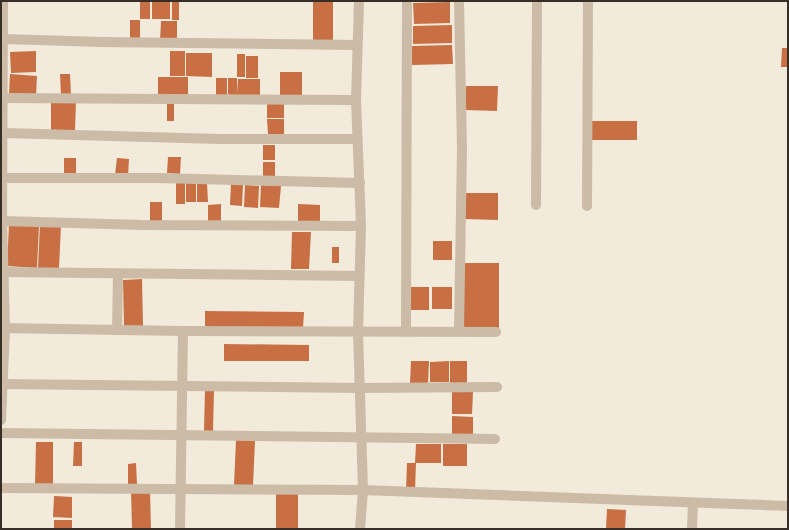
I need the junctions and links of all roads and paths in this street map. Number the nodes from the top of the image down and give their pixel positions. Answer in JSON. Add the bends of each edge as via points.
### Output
{"nodes":[{"id":1,"x":3,"y":1,"type":"edge"},
{"id":2,"x":359,"y":1,"type":"edge"},
{"id":3,"x":407,"y":1,"type":"edge"},
{"id":4,"x":459,"y":1,"type":"edge"},
{"id":5,"x":537,"y":1,"type":"edge"},
{"id":6,"x":588,"y":1,"type":"edge"},
{"id":7,"x":4,"y":39,"type":"junction"},
{"id":8,"x":357,"y":45,"type":"junction"},
{"id":9,"x":3,"y":98,"type":"junction"},
{"id":10,"x":356,"y":100,"type":"junction"},
{"id":11,"x":4,"y":133,"type":"junction"},
{"id":12,"x":357,"y":139,"type":"junction"},
{"id":13,"x":3,"y":178,"type":"junction"},
{"id":14,"x":360,"y":183,"type":"junction"},
{"id":15,"x":536,"y":205,"type":"dead end"},
{"id":16,"x":587,"y":206,"type":"dead end"},
{"id":17,"x":2,"y":221,"type":"junction"},
{"id":18,"x":361,"y":226,"type":"junction"},
{"id":19,"x":2,"y":272,"type":"edge"},
{"id":20,"x":118,"y":274,"type":"junction"},
{"id":21,"x":358,"y":276,"type":"junction"},
{"id":22,"x":3,"y":328,"type":"edge"},
{"id":23,"x":116,"y":330,"type":"junction"},
{"id":24,"x":184,"y":331,"type":"junction"},
{"id":25,"x":460,"y":331,"type":"junction"},
{"id":26,"x":358,"y":332,"type":"junction"},
{"id":27,"x":406,"y":332,"type":"junction"},
{"id":28,"x":496,"y":332,"type":"dead end"},
{"id":29,"x":1,"y":384,"type":"edge"},
{"id":30,"x":183,"y":385,"type":"junction"},
{"id":31,"x":496,"y":387,"type":"dead end"},
{"id":32,"x":360,"y":388,"type":"junction"},
{"id":33,"x":1,"y":420,"type":"edge"},
{"id":34,"x":1,"y":434,"type":"edge"},
{"id":35,"x":182,"y":435,"type":"junction"},
{"id":36,"x":361,"y":437,"type":"junction"},
{"id":37,"x":495,"y":439,"type":"dead end"},
{"id":38,"x":1,"y":488,"type":"edge"},
{"id":39,"x":181,"y":488,"type":"junction"},
{"id":40,"x":363,"y":490,"type":"junction"},
{"id":41,"x":692,"y":503,"type":"junction"},
{"id":42,"x":788,"y":506,"type":"edge"},
{"id":43,"x":180,"y":529,"type":"edge"},
{"id":44,"x":360,"y":529,"type":"edge"},
{"id":45,"x":692,"y":529,"type":"edge"}],
"edges":[{"from":1,"to":7,"type":"street"},
{"from":2,"to":8,"type":"street"},
{"from":3,"to":27,"type":"street"},
{"from":4,"to":25,"type":"street","via":[[462,148]]},
{"from":5,"to":15,"type":"street"},
{"from":6,"to":16,"type":"street"},
{"from":7,"to":8,"type":"street"},
{"from":7,"to":9,"type":"street"},
{"from":8,"to":10,"type":"street"},
{"from":9,"to":10,"type":"street"},
{"from":9,"to":11,"type":"street"},
{"from":10,"to":12,"type":"street"},
{"from":11,"to":12,"type":"street","via":[[219,139]]},
{"from":11,"to":13,"type":"street"},
{"from":12,"to":14,"type":"street"},
{"from":13,"to":14,"type":"street","via":[[158,178]]},
{"from":13,"to":17,"type":"street"},
{"from":14,"to":18,"type":"street"},
{"from":17,"to":18,"type":"street","via":[[143,225]]},
{"from":17,"to":19,"type":"street"},
{"from":18,"to":21,"type":"street"},
{"from":19,"to":20,"type":"street"},
{"from":19,"to":22,"type":"street"},
{"from":20,"to":21,"type":"street"},
{"from":20,"to":23,"type":"street"},
{"from":21,"to":26,"type":"street"},
{"from":22,"to":23,"type":"street"},
{"from":22,"to":29,"type":"street"},
{"from":23,"to":24,"type":"street"},
{"from":24,"to":26,"type":"street"},
{"from":24,"to":30,"type":"street"},
{"from":25,"to":27,"type":"street"},
{"from":25,"to":28,"type":"street"},
{"from":26,"to":27,"type":"street"},
{"from":26,"to":32,"type":"street"},
{"from":29,"to":30,"type":"street"},
{"from":29,"to":33,"type":"street"},
{"from":30,"to":32,"type":"street"},
{"from":30,"to":35,"type":"street"},
{"from":31,"to":32,"type":"street"},
{"from":32,"to":36,"type":"street"},
{"from":34,"to":35,"type":"street"},
{"from":35,"to":36,"type":"street"},
{"from":35,"to":39,"type":"street"},
{"from":36,"to":37,"type":"street"},
{"from":36,"to":40,"type":"street"},
{"from":38,"to":39,"type":"street"},
{"from":39,"to":40,"type":"street"},
{"from":39,"to":43,"type":"street"},
{"from":40,"to":41,"type":"street"},
{"from":40,"to":44,"type":"street"},
{"from":41,"to":42,"type":"street"},
{"from":41,"to":45,"type":"street"}]}
